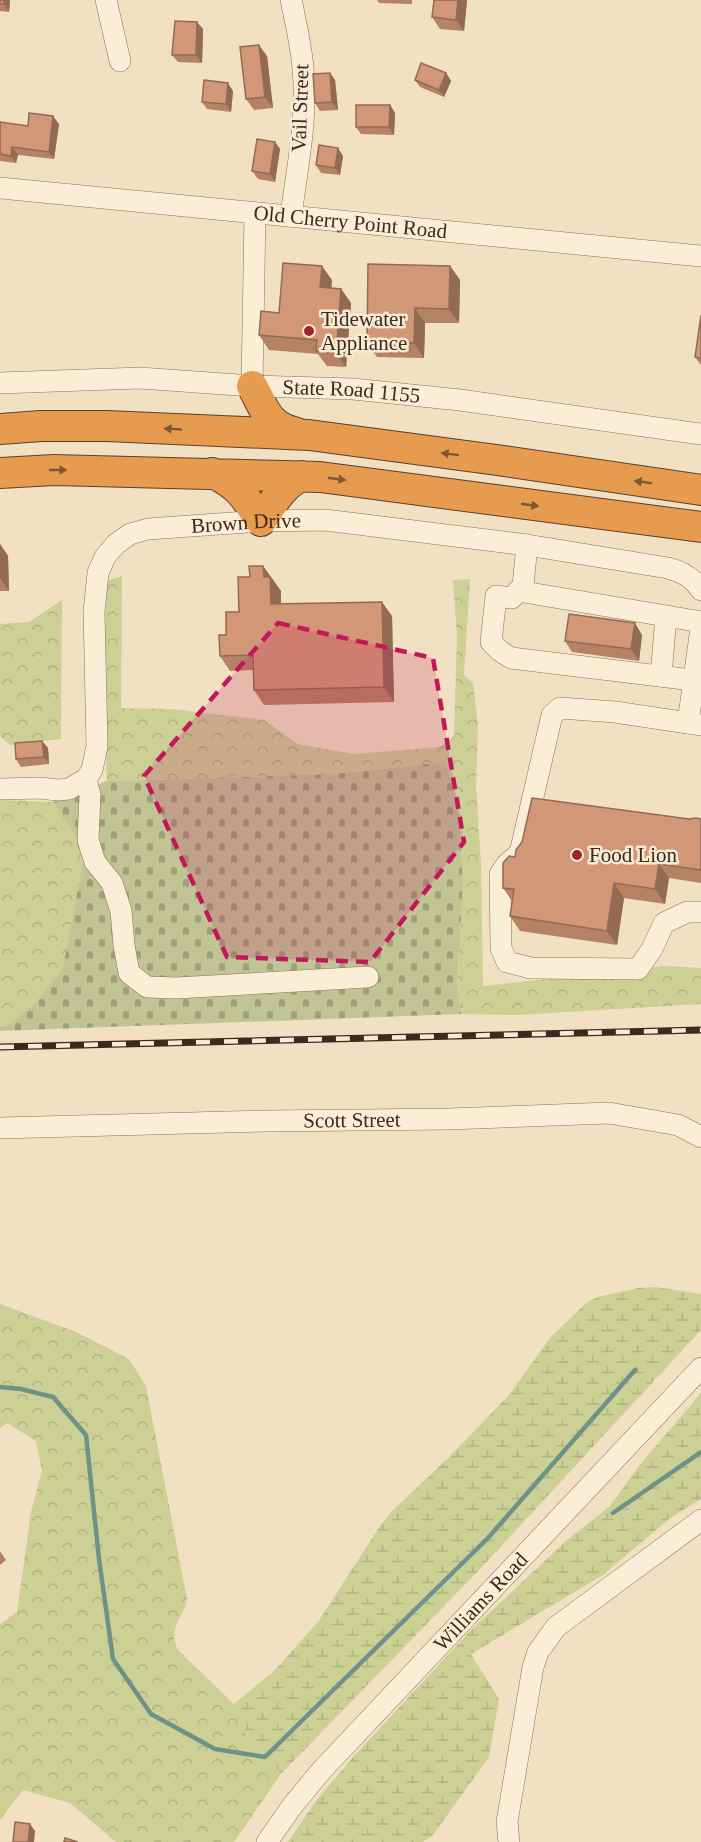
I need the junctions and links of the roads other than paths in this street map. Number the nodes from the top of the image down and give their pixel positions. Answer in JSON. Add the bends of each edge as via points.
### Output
{"nodes":[{"id":1,"x":106,"y":0,"type":"edge"},
{"id":2,"x":291,"y":0,"type":"edge"},
{"id":3,"x":120,"y":61,"type":"dead end"},
{"id":4,"x":0,"y":188,"type":"edge"},
{"id":5,"x":255,"y":213,"type":"junction"},
{"id":6,"x":291,"y":216,"type":"junction"},
{"id":7,"x":701,"y":256,"type":"edge"},
{"id":8,"x":0,"y":383,"type":"edge"},
{"id":9,"x":252,"y":386,"type":"junction"},
{"id":10,"x":0,"y":429,"type":"edge"},
{"id":11,"x":207,"y":431,"type":"junction"},
{"id":12,"x":701,"y":434,"type":"edge"},
{"id":13,"x":309,"y":435,"type":"junction"},
{"id":14,"x":0,"y":473,"type":"edge"},
{"id":15,"x":212,"y":473,"type":"junction"},
{"id":16,"x":302,"y":476,"type":"junction"},
{"id":17,"x":701,"y":490,"type":"edge"},
{"id":18,"x":261,"y":521,"type":"junction"},
{"id":19,"x":701,"y":527,"type":"edge"},
{"id":20,"x":527,"y":545,"type":"junction"},
{"id":21,"x":701,"y":590,"type":"edge"},
{"id":22,"x":518,"y":591,"type":"junction"},
{"id":23,"x":666,"y":616,"type":"junction"},
{"id":24,"x":701,"y":622,"type":"edge"},
{"id":25,"x":701,"y":628,"type":"edge"},
{"id":26,"x":661,"y":676,"type":"junction"},
{"id":27,"x":698,"y":681,"type":"edge"},
{"id":28,"x":695,"y":724,"type":"edge"},
{"id":29,"x":86,"y":779,"type":"junction"},
{"id":30,"x":0,"y":789,"type":"edge"},
{"id":31,"x":701,"y":912,"type":"edge"},
{"id":32,"x":369,"y":977,"type":"dead end"},
{"id":33,"x":0,"y":1128,"type":"edge"},
{"id":34,"x":701,"y":1137,"type":"edge"},
{"id":35,"x":701,"y":1368,"type":"edge"},
{"id":36,"x":701,"y":1520,"type":"edge"},
{"id":37,"x":267,"y":1842,"type":"edge"},
{"id":38,"x":509,"y":1842,"type":"edge"}],
"edges":[{"from":1,"to":3,"type":"street"},
{"from":2,"to":6,"type":"street","name":"Vail Street","via":[[301,48],[304,93]]},
{"from":4,"to":5,"type":"street","name":"Old Cherry Point Road"},
{"from":5,"to":6,"type":"street","name":"Old Cherry Point Road"},
{"from":5,"to":9,"type":"street"},
{"from":6,"to":7,"type":"street","name":"Old Cherry Point Road"},
{"from":8,"to":9,"type":"street","name":"State Road 1155","via":[[140,378]]},
{"from":9,"to":11,"type":"highway","via":[[231,421]]},
{"from":9,"to":12,"type":"street","name":"State Road 1155","via":[[353,388]]},
{"from":9,"to":13,"type":"highway","via":[[272,422]]},
{"from":11,"to":10,"type":"highway","one_way":true,"via":[[107,426]]},
{"from":11,"to":13,"type":"highway"},
{"from":17,"to":13,"type":"highway","one_way":true},
{"from":14,"to":15,"type":"highway","one_way":true},
{"from":15,"to":16,"type":"highway"},
{"from":15,"to":18,"type":"highway","via":[[242,492]]},
{"from":16,"to":18,"type":"highway","via":[[282,489]]},
{"from":16,"to":19,"type":"highway","one_way":true},
{"from":18,"to":20,"type":"street","name":"Brown Drive","via":[[325,520]]},
{"from":18,"to":29,"type":"street","name":"Brown Drive","via":[[148,529],[130,534],[105,557],[95,592],[97,746]]},
{"from":20,"to":21,"type":"street","name":"Brown Drive","via":[[681,571]]},
{"from":20,"to":22,"type":"street","via":[[523,586]]},
{"from":22,"to":23,"type":"street"},
{"from":22,"to":26,"type":"street","via":[[512,598],[496,596],[491,642],[511,658]]},
{"from":23,"to":24,"type":"street"},
{"from":23,"to":26,"type":"street"},
{"from":25,"to":27,"type":"street"},
{"from":26,"to":27,"type":"street"},
{"from":27,"to":28,"type":"street"},
{"from":28,"to":31,"type":"street","via":[[560,708],[552,716],[542,799],[520,853],[500,874],[501,948],[507,962],[531,968],[638,969],[664,923],[687,912]]},
{"from":29,"to":30,"type":"street","via":[[69,789]]},
{"from":29,"to":32,"type":"street","via":[[90,795],[88,840],[95,862],[112,883],[121,911],[129,973],[147,987]]},
{"from":33,"to":34,"type":"street","name":"Scott Street","via":[[609,1113],[678,1125]]},
{"from":35,"to":37,"type":"street","name":"Williams Road","via":[[321,1771]]},
{"from":36,"to":38,"type":"street","via":[[556,1627],[538,1652],[507,1822]]}]}
